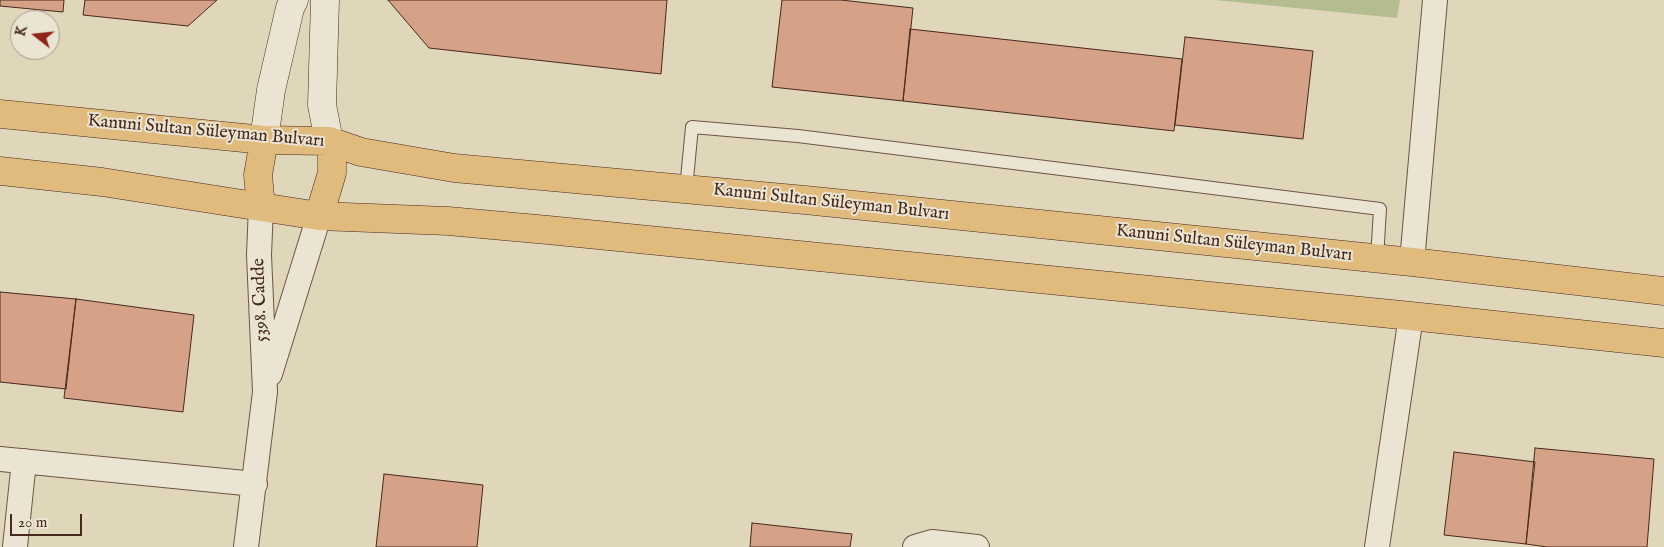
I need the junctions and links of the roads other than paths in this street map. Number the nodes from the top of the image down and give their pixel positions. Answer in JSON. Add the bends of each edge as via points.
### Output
{"nodes":[{"id":1,"x":294,"y":0,"type":"edge"},
{"id":2,"x":324,"y":0,"type":"edge"},
{"id":3,"x":1435,"y":0,"type":"edge"},
{"id":4,"x":0,"y":114,"type":"edge"},
{"id":5,"x":264,"y":140,"type":"junction"},
{"id":6,"x":329,"y":141,"type":"junction"},
{"id":7,"x":0,"y":171,"type":"edge"},
{"id":8,"x":686,"y":189,"type":"junction"},
{"id":9,"x":261,"y":207,"type":"junction"},
{"id":10,"x":319,"y":216,"type":"junction"},
{"id":11,"x":1376,"y":259,"type":"junction"},
{"id":12,"x":1412,"y":262,"type":"junction"},
{"id":13,"x":1664,"y":291,"type":"edge"},
{"id":14,"x":1411,"y":316,"type":"junction"},
{"id":15,"x":1664,"y":344,"type":"edge"},
{"id":16,"x":265,"y":392,"type":"junction"},
{"id":17,"x":0,"y":459,"type":"edge"},
{"id":18,"x":24,"y":462,"type":"junction"},
{"id":19,"x":255,"y":484,"type":"junction"},
{"id":20,"x":15,"y":547,"type":"edge"},
{"id":21,"x":246,"y":547,"type":"edge"},
{"id":22,"x":915,"y":547,"type":"edge"},
{"id":23,"x":977,"y":547,"type":"edge"},
{"id":24,"x":1377,"y":547,"type":"edge"}],
"edges":[{"from":1,"to":5,"type":"street","via":[[271,90]]},
{"from":2,"to":6,"type":"street","via":[[322,105]]},
{"from":3,"to":12,"type":"street"},
{"from":4,"to":5,"type":"main road","name":"Kanuni Sultan Süleyman Bulvarı"},
{"from":5,"to":6,"type":"main road","name":"Kanuni Sultan Süleyman Bulvarı"},
{"from":5,"to":9,"type":"main road","via":[[258,175]]},
{"from":6,"to":8,"type":"main road","name":"Kanuni Sultan Süleyman Bulvarı","via":[[361,152],[454,168]]},
{"from":6,"to":10,"type":"main road","via":[[332,173]]},
{"from":7,"to":9,"type":"main road","via":[[102,182]]},
{"from":8,"to":11,"type":"main road","name":"Kanuni Sultan Süleyman Bulvarı"},
{"from":8,"to":11,"type":"lane","via":[[692,127],[798,136],[1380,209]]},
{"from":9,"to":10,"type":"main road"},
{"from":9,"to":16,"type":"street","name":"5398. Cadde","via":[[259,255]]},
{"from":10,"to":14,"type":"main road","via":[[448,221],[548,230]]},
{"from":10,"to":16,"type":"street","name":"5398. Cadde"},
{"from":11,"to":12,"type":"main road","name":"Kanuni Sultan Süleyman Bulvarı"},
{"from":12,"to":13,"type":"main road","name":"Kanuni Sultan Süleyman Bulvarı"},
{"from":14,"to":15,"type":"main road"},
{"from":14,"to":24,"type":"street"},
{"from":16,"to":19,"type":"street","name":"5398. Cadde"},
{"from":17,"to":18,"type":"street"},
{"from":18,"to":19,"type":"street"},
{"from":18,"to":20,"type":"street"},
{"from":19,"to":21,"type":"street","name":"5398. Cadde"},
{"from":22,"to":23,"type":"street","via":[[932,542]]}]}
